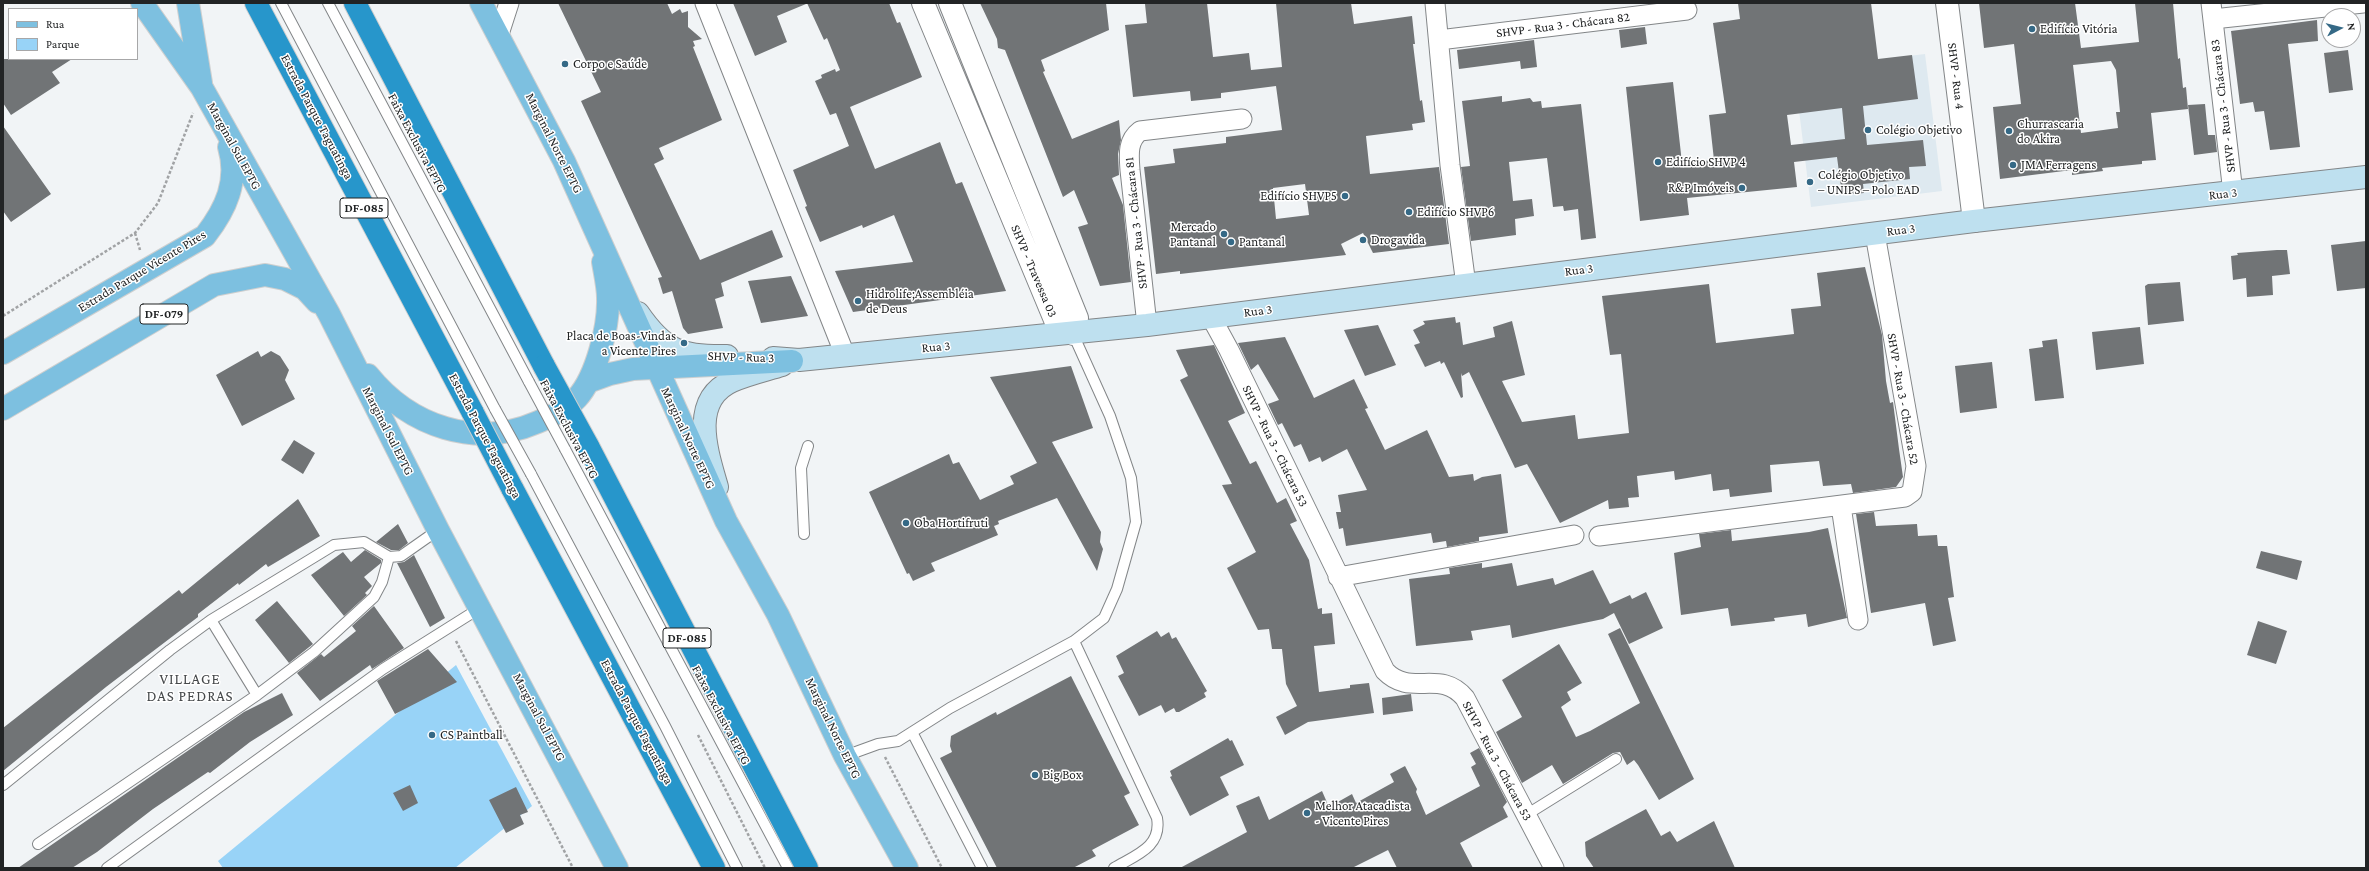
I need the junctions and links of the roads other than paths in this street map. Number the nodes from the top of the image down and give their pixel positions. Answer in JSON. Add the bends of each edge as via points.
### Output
{"nodes":[{"id":1,"x":142,"y":3,"type":"edge"},
{"id":2,"x":188,"y":3,"type":"edge"},
{"id":3,"x":256,"y":3,"type":"edge"},
{"id":4,"x":281,"y":3,"type":"edge"},
{"id":5,"x":328,"y":3,"type":"edge"},
{"id":6,"x":355,"y":3,"type":"edge"},
{"id":7,"x":481,"y":3,"type":"edge"},
{"id":8,"x":509,"y":3,"type":"edge"},
{"id":9,"x":705,"y":3,"type":"edge"},
{"id":10,"x":923,"y":3,"type":"edge"},
{"id":11,"x":950,"y":3,"type":"edge"},
{"id":12,"x":1435,"y":3,"type":"edge"},
{"id":13,"x":1947,"y":3,"type":"edge"},
{"id":14,"x":2362,"y":3,"type":"edge"},
{"id":15,"x":1687,"y":10,"type":"dead end"},
{"id":16,"x":2212,"y":11,"type":"edge"},
{"id":17,"x":499,"y":34,"type":"junction"},
{"id":18,"x":1439,"y":40,"type":"junction"},
{"id":19,"x":202,"y":88,"type":"junction"},
{"id":20,"x":1242,"y":120,"type":"dead end"},
{"id":21,"x":224,"y":130,"type":"junction"},
{"id":22,"x":2366,"y":177,"type":"edge"},
{"id":23,"x":2233,"y":193,"type":"junction"},
{"id":24,"x":1974,"y":221,"type":"junction"},
{"id":25,"x":1875,"y":234,"type":"junction"},
{"id":26,"x":600,"y":237,"type":"junction"},
{"id":27,"x":1466,"y":285,"type":"junction"},
{"id":28,"x":622,"y":288,"type":"junction"},
{"id":29,"x":329,"y":314,"type":"junction"},
{"id":30,"x":1211,"y":317,"type":"junction"},
{"id":31,"x":1147,"y":325,"type":"junction"},
{"id":32,"x":1073,"y":334,"type":"junction"},
{"id":33,"x":347,"y":349,"type":"junction"},
{"id":34,"x":3,"y":353,"type":"edge"},
{"id":35,"x":844,"y":356,"type":"junction"},
{"id":36,"x":792,"y":361,"type":"junction"},
{"id":37,"x":656,"y":368,"type":"junction"},
{"id":38,"x":588,"y":382,"type":"junction"},
{"id":39,"x":3,"y":409,"type":"edge"},
{"id":40,"x":808,"y":446,"type":"dead end"},
{"id":41,"x":1841,"y":506,"type":"junction"},
{"id":42,"x":726,"y":521,"type":"junction"},
{"id":43,"x":438,"y":530,"type":"junction"},
{"id":44,"x":804,"y":534,"type":"dead end"},
{"id":45,"x":1574,"y":535,"type":"dead end"},
{"id":46,"x":1599,"y":536,"type":"dead end"},
{"id":47,"x":389,"y":557,"type":"junction"},
{"id":48,"x":1338,"y":577,"type":"junction"},
{"id":49,"x":480,"y":608,"type":"junction"},
{"id":50,"x":211,"y":620,"type":"junction"},
{"id":51,"x":1858,"y":620,"type":"dead end"},
{"id":52,"x":1074,"y":641,"type":"junction"},
{"id":53,"x":257,"y":695,"type":"junction"},
{"id":54,"x":912,"y":732,"type":"junction"},
{"id":55,"x":845,"y":756,"type":"junction"},
{"id":56,"x":1616,"y":759,"type":"dead end"},
{"id":57,"x":3,"y":785,"type":"edge"},
{"id":58,"x":1526,"y":815,"type":"junction"},
{"id":59,"x":38,"y":844,"type":"dead end"},
{"id":60,"x":107,"y":868,"type":"edge"},
{"id":61,"x":618,"y":868,"type":"edge"},
{"id":62,"x":714,"y":868,"type":"edge"},
{"id":63,"x":738,"y":868,"type":"edge"},
{"id":64,"x":788,"y":868,"type":"edge"},
{"id":65,"x":807,"y":868,"type":"edge"},
{"id":66,"x":907,"y":868,"type":"edge"},
{"id":67,"x":982,"y":868,"type":"edge"},
{"id":68,"x":1114,"y":868,"type":"edge"},
{"id":69,"x":1554,"y":868,"type":"edge"}],
"edges":[{"from":1,"to":19,"type":"main road","name":"Marginal Sul EPTG"},
{"from":2,"to":19,"type":"main road"},
{"from":3,"to":62,"type":"highway","name":"Estrada Parque Taguatinga","number":"DF-085","bridge":true},
{"from":4,"to":63,"type":"lane","bridge":true},
{"from":5,"to":64,"type":"lane","name":"Faixa Exclusiva EPTG","bridge":true},
{"from":6,"to":65,"type":"highway","number":"DF-085","bridge":true},
{"from":7,"to":17,"type":"main road","name":"Marginal Norte EPTG"},
{"from":8,"to":17,"type":"street"},
{"from":9,"to":35,"type":"street"},
{"from":10,"to":32,"type":"street","name":"SHVP - Travessa 03","via":[[1058,327]]},
{"from":11,"to":32,"type":"street","name":"SHVP - Travessa 03","via":[[1078,318]]},
{"from":12,"to":18,"type":"street"},
{"from":13,"to":24,"type":"street","name":"SHVP - Rua 4"},
{"from":14,"to":16,"type":"street","name":"SHVP - Rua 3 - Chácara 83"},
{"from":15,"to":18,"type":"street","name":"SHVP - Rua 3 - Chácara 82"},
{"from":16,"to":23,"type":"street","name":"SHVP - Rua 3 - Chácara 83"},
{"from":17,"to":26,"type":"main road","name":"Marginal Norte EPTG","via":[[564,160]]},
{"from":18,"to":27,"type":"street","via":[[1450,165]]},
{"from":19,"to":21,"type":"main road","name":"Marginal Sul EPTG"},
{"from":20,"to":31,"type":"street","name":"SHVP - Rua 3 - Chácara 81","via":[[1140,131],[1131,141],[1130,170]]},
{"from":21,"to":29,"type":"main road","name":"Marginal Sul EPTG"},
{"from":21,"to":34,"type":"main road","name":"Estrada Parque Vicente Pires","via":[[232,158],[229,197],[219,218],[205,236]]},
{"from":22,"to":23,"type":"main road","name":"Rua 3"},
{"from":23,"to":24,"type":"main road","name":"Rua 3"},
{"from":24,"to":25,"type":"main road","name":"Rua 3"},
{"from":25,"to":27,"type":"main road","name":"Rua 3"},
{"from":25,"to":41,"type":"street","name":"SHVP - Rua 3 - Chácara 52","via":[[1916,466],[1915,481],[1912,492],[1905,497]]},
{"from":26,"to":28,"type":"main road","name":"Marginal Norte EPTG"},
{"from":26,"to":38,"type":"main road","via":[[608,299],[602,343]]},
{"from":27,"to":30,"type":"main road","name":"Rua 3"},
{"from":28,"to":36,"type":"main road","name":"SHVP - Rua 3","via":[[655,336],[680,351],[705,357],[763,356]]},
{"from":28,"to":37,"type":"main road","name":"Marginal Norte EPTG"},
{"from":29,"to":33,"type":"main road","name":"Marginal Sul EPTG"},
{"from":29,"to":39,"type":"main road","number":"DF-079","via":[[305,289],[285,279],[265,275],[214,285]]},
{"from":30,"to":31,"type":"main road","name":"Rua 3"},
{"from":30,"to":48,"type":"street","name":"SHVP - Rua 3 - Chácara 53"},
{"from":31,"to":32,"type":"main road","name":"Rua 3"},
{"from":32,"to":35,"type":"main road","name":"Rua 3"},
{"from":32,"to":52,"type":"lane","via":[[1110,416],[1131,478],[1136,522],[1118,589],[1104,618]]},
{"from":33,"to":38,"type":"main road","via":[[383,394],[417,418],[452,431],[491,434],[523,429],[559,413],[577,398]]},
{"from":33,"to":43,"type":"main road","name":"Marginal Sul EPTG"},
{"from":35,"to":36,"type":"main road","name":"Rua 3"},
{"from":36,"to":37,"type":"main road"},
{"from":36,"to":42,"type":"main road","name":"SHVP - Rua 3","via":[[732,381],[714,394],[705,410],[705,431],[711,466]]},
{"from":37,"to":38,"type":"main road","via":[[610,374]]},
{"from":37,"to":42,"type":"main road","name":"Marginal Norte EPTG"},
{"from":40,"to":44,"type":"lane","via":[[801,468]]},
{"from":41,"to":46,"type":"street","name":"SHVP - Rua 3 - Chácara 52"},
{"from":41,"to":51,"type":"street"},
{"from":42,"to":55,"type":"main road","name":"Marginal Norte EPTG","via":[[778,615]]},
{"from":43,"to":47,"type":"lane","via":[[401,556]]},
{"from":43,"to":49,"type":"main road","name":"Marginal Sul EPTG"},
{"from":45,"to":48,"type":"street"},
{"from":47,"to":50,"type":"lane","via":[[364,542],[334,545]]},
{"from":47,"to":53,"type":"lane","via":[[382,582],[374,597],[314,652]]},
{"from":48,"to":58,"type":"street","name":"SHVP - Rua 3 - Chácara 53","via":[[1378,660],[1393,679],[1406,684],[1441,683],[1457,690],[1464,698]]},
{"from":49,"to":60,"type":"lane","via":[[383,669]]},
{"from":49,"to":61,"type":"main road","name":"Marginal Sul EPTG"},
{"from":50,"to":53,"type":"lane"},
{"from":50,"to":57,"type":"lane"},
{"from":52,"to":54,"type":"lane","via":[[950,708]]},
{"from":52,"to":68,"type":"lane","via":[[1157,818],[1157,836],[1147,849]]},
{"from":53,"to":59,"type":"lane"},
{"from":54,"to":55,"type":"lane","via":[[898,741],[878,744]]},
{"from":54,"to":67,"type":"lane"},
{"from":55,"to":66,"type":"main road","name":"Marginal Norte EPTG"},
{"from":56,"to":58,"type":"lane"},
{"from":58,"to":69,"type":"street","name":"SHVP - Rua 3 - Chácara 53"}]}
